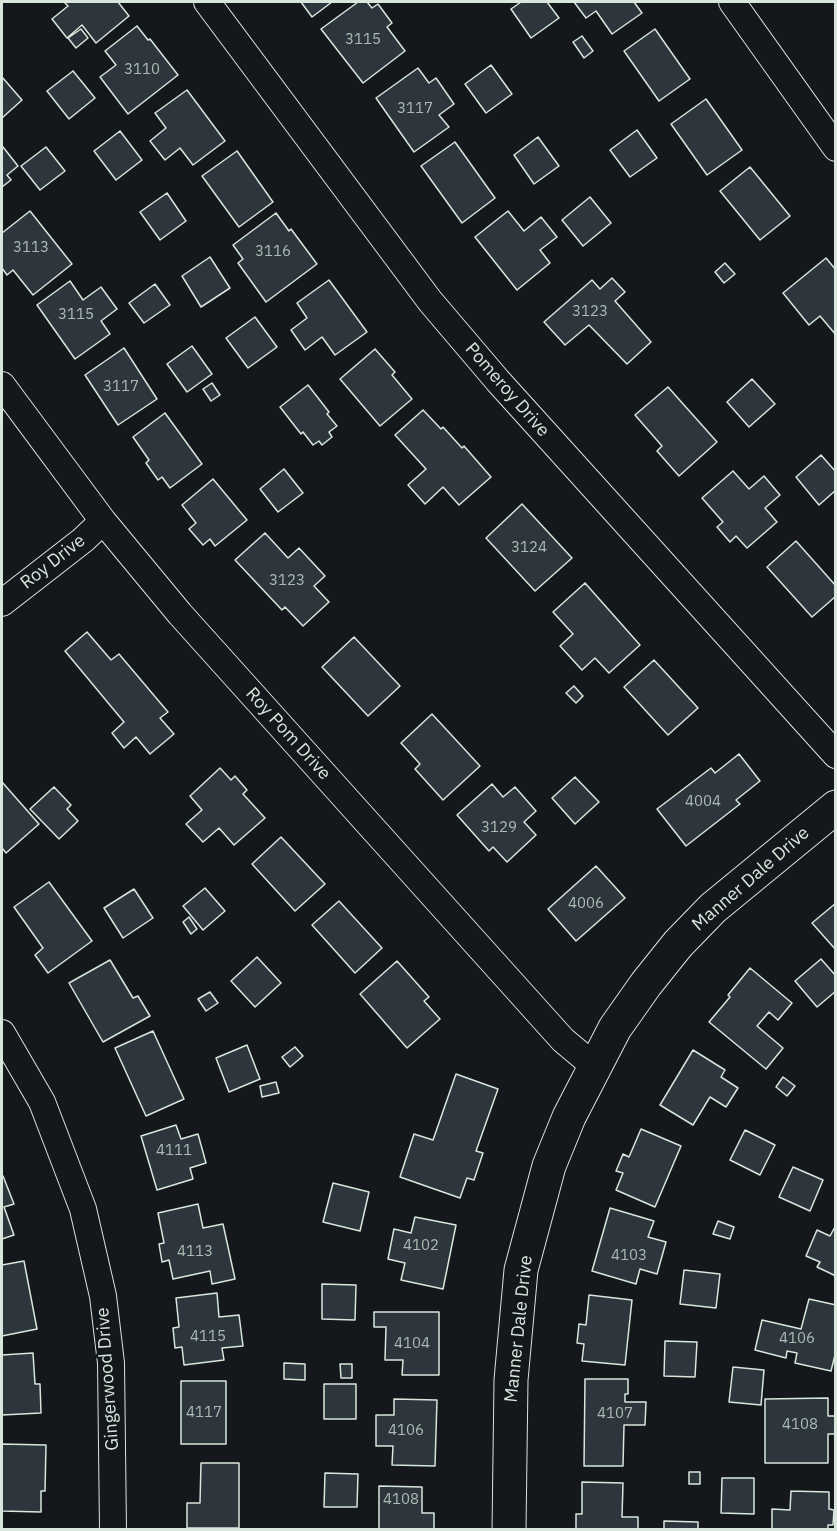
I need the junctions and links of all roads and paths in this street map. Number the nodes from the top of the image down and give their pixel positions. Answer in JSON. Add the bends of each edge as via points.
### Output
{"nodes":[{"id":1,"x":207,"y":2,"type":"edge"},
{"id":2,"x":732,"y":2,"type":"edge"},
{"id":3,"x":836,"y":148,"type":"edge"},
{"id":4,"x":2,"y":385,"type":"edge"},
{"id":5,"x":103,"y":521,"type":"junction"},
{"id":6,"x":2,"y":603,"type":"edge"},
{"id":7,"x":836,"y":755,"type":"edge"},
{"id":8,"x":836,"y":807,"type":"edge"},
{"id":9,"x":2,"y":1033,"type":"edge"},
{"id":10,"x":594,"y":1066,"type":"junction"},
{"id":11,"x":113,"y":1530,"type":"edge"},
{"id":12,"x":509,"y":1530,"type":"edge"}],
"edges":[{"from":1,"to":7,"type":"street","name":"Pomeroy Drive","via":[[430,302]]},
{"from":2,"to":3,"type":"street"},
{"from":4,"to":5,"type":"street","name":"Roy Pom Drive"},
{"from":5,"to":6,"type":"street","name":"Roy Drive"},
{"from":5,"to":10,"type":"street","name":"Roy Pom Drive","via":[[180,614],[393,852],[563,1040]]},
{"from":8,"to":10,"type":"street","name":"Manner Dale Drive","via":[[713,908],[678,944],[615,1028]]},
{"from":9,"to":11,"type":"street","name":"Gingerwood Drive","via":[[42,1102],[83,1209],[103,1296],[111,1363]]},
{"from":10,"to":12,"type":"street","name":"Manner Dale Drive","via":[[549,1166],[521,1270],[511,1380]]}]}
